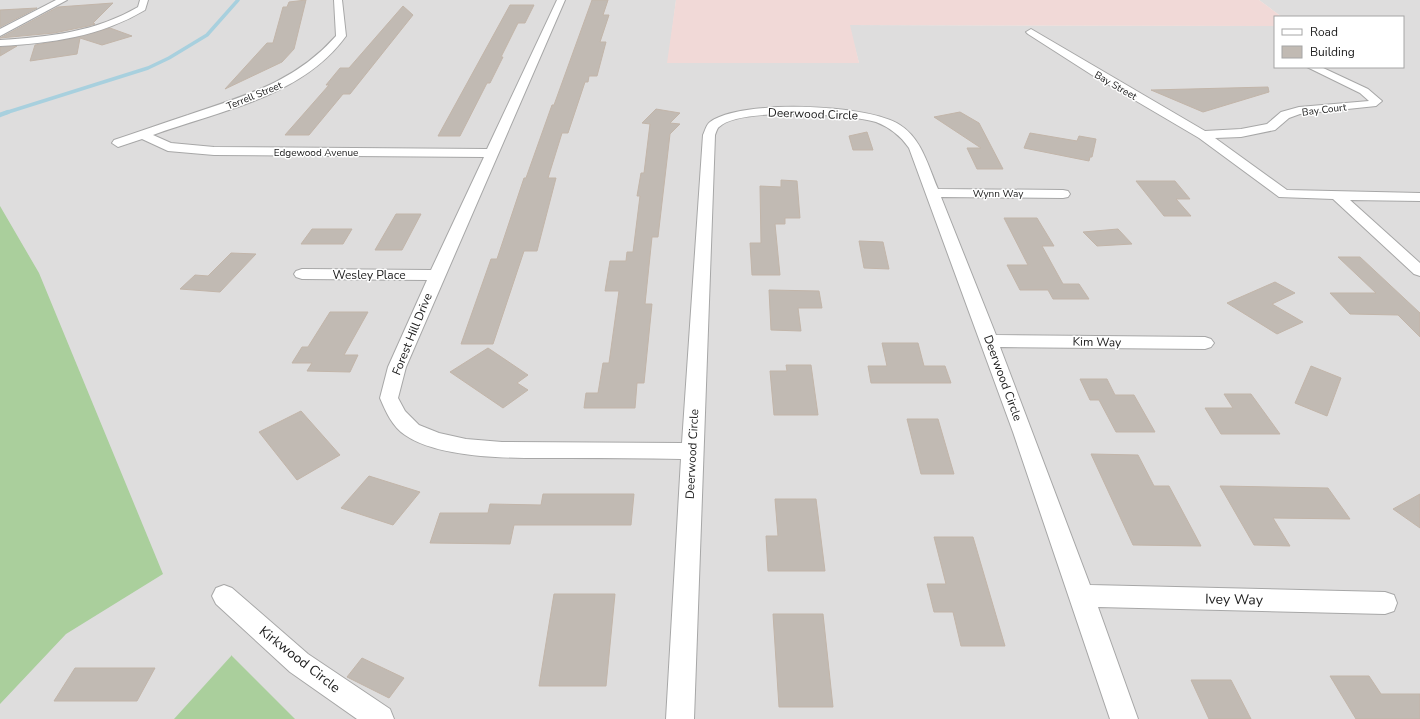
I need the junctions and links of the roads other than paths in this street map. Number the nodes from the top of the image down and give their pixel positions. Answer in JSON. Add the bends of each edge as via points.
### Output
{"nodes":[{"id":1,"x":63,"y":0,"type":"edge"},
{"id":2,"x":144,"y":0,"type":"edge"},
{"id":3,"x":338,"y":0,"type":"edge"},
{"id":4,"x":561,"y":0,"type":"edge"},
{"id":5,"x":1031,"y":32,"type":"dead end"},
{"id":6,"x":0,"y":33,"type":"edge"},
{"id":7,"x":0,"y":43,"type":"edge"},
{"id":8,"x":1314,"y":68,"type":"edge"},
{"id":9,"x":143,"y":135,"type":"junction"},
{"id":10,"x":1203,"y":135,"type":"junction"},
{"id":11,"x":118,"y":143,"type":"dead end"},
{"id":12,"x":492,"y":153,"type":"junction"},
{"id":13,"x":932,"y":193,"type":"junction"},
{"id":14,"x":1063,"y":194,"type":"dead end"},
{"id":15,"x":1338,"y":196,"type":"junction"},
{"id":16,"x":1420,"y":197,"type":"edge"},
{"id":17,"x":1420,"y":271,"type":"edge"},
{"id":18,"x":302,"y":274,"type":"dead end"},
{"id":19,"x":436,"y":276,"type":"junction"},
{"id":20,"x":989,"y":341,"type":"junction"},
{"id":21,"x":1205,"y":344,"type":"dead end"},
{"id":22,"x":692,"y":451,"type":"junction"},
{"id":23,"x":224,"y":596,"type":"dead end"},
{"id":24,"x":1083,"y":596,"type":"junction"},
{"id":25,"x":1385,"y":603,"type":"dead end"},
{"id":26,"x":380,"y":719,"type":"edge"},
{"id":27,"x":680,"y":719,"type":"edge"},
{"id":28,"x":1124,"y":719,"type":"edge"}],
"edges":[{"from":1,"to":6,"type":"street"},
{"from":2,"to":7,"type":"street","via":[[142,8],[131,16],[100,28],[46,40]]},
{"from":3,"to":9,"type":"street","name":"Terrell Street","via":[[341,36],[329,51],[304,73],[270,91]]},
{"from":4,"to":12,"type":"street","name":"Forest Hill Drive"},
{"from":5,"to":10,"type":"street","name":"Bay Street"},
{"from":8,"to":10,"type":"street","name":"Bay Court","via":[[1364,92],[1376,101],[1372,104],[1299,111],[1285,115],[1271,127],[1241,133]]},
{"from":9,"to":11,"type":"street","name":"Terrell Street"},
{"from":9,"to":12,"type":"street","name":"Edgewood Avenue","via":[[168,147],[214,151]]},
{"from":10,"to":15,"type":"street","name":"Bay Street","via":[[1284,194]]},
{"from":12,"to":19,"type":"street","name":"Forest Hill Drive"},
{"from":13,"to":14,"type":"street","name":"Wynn Way"},
{"from":13,"to":20,"type":"street","name":"Deerwood Circle"},
{"from":13,"to":22,"type":"street","name":"Deerwood Circle","via":[[915,148],[908,137],[879,119],[833,113],[758,112],[736,115],[713,125],[707,154]]},
{"from":15,"to":16,"type":"street"},
{"from":15,"to":17,"type":"street"},
{"from":18,"to":19,"type":"street","name":"Wesley Place"},
{"from":19,"to":22,"type":"street","name":"Forest Hill Drive","via":[[397,367],[389,398],[397,415],[412,430],[435,440],[502,450]]},
{"from":20,"to":21,"type":"street","name":"Kim Way"},
{"from":20,"to":24,"type":"street","name":"Deerwood Circle"},
{"from":22,"to":27,"type":"street","name":"Deerwood Circle"},
{"from":23,"to":26,"type":"street","name":"Kirkwood Circle","via":[[299,662]]},
{"from":24,"to":25,"type":"street","name":"Ivey Way"},
{"from":24,"to":28,"type":"street","name":"Deerwood Circle"}]}
